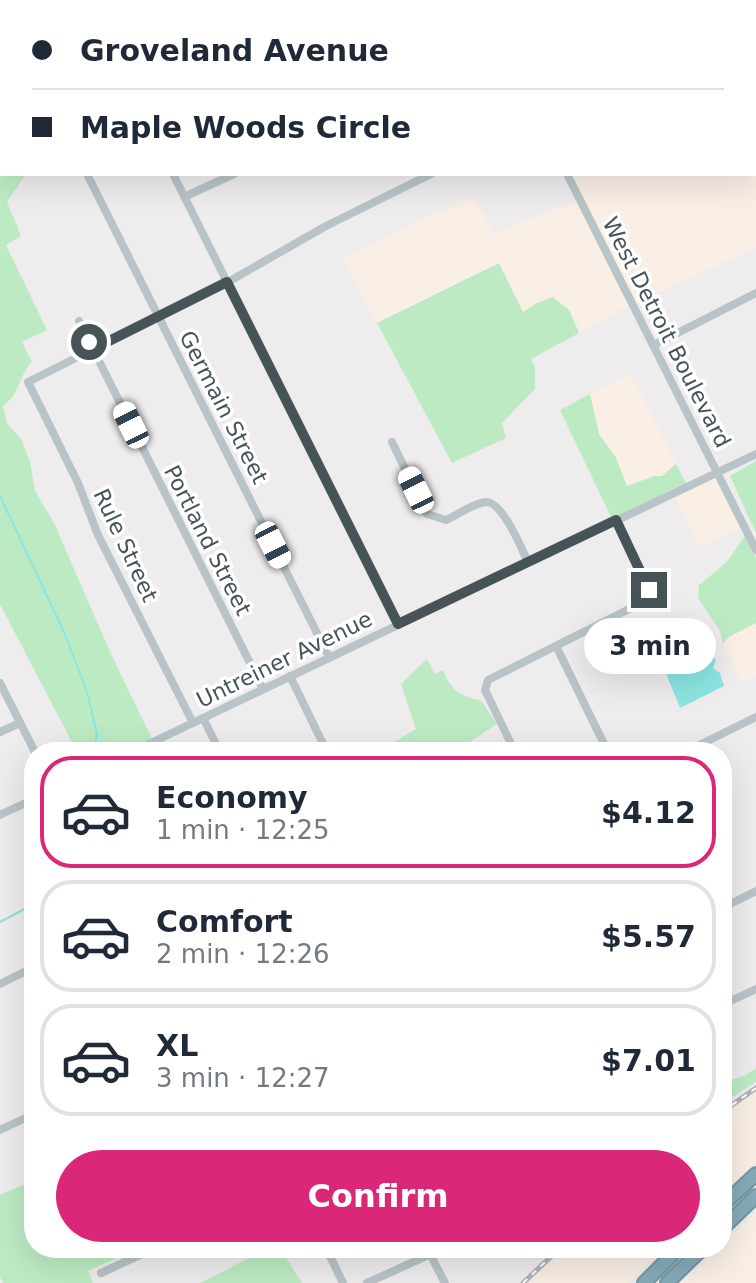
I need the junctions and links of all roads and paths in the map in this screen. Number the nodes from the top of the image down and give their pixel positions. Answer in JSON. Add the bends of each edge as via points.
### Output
{"nodes":[{"id":1,"x":88,"y":176,"type":"edge"},
{"id":2,"x":174,"y":176,"type":"edge"},
{"id":3,"x":230,"y":176,"type":"edge"},
{"id":4,"x":427,"y":176,"type":"edge"},
{"id":5,"x":568,"y":176,"type":"edge"},
{"id":6,"x":184,"y":197,"type":"junction"},
{"id":7,"x":227,"y":282,"type":"junction"},
{"id":8,"x":756,"y":293,"type":"edge"},
{"id":9,"x":158,"y":317,"type":"junction"},
{"id":10,"x":79,"y":321,"type":"dead end"},
{"id":11,"x":654,"y":345,"type":"junction"},
{"id":12,"x":93,"y":349,"type":"junction"},
{"id":13,"x":392,"y":442,"type":"dead end"},
{"id":14,"x":756,"y":454,"type":"edge"},
{"id":15,"x":718,"y":473,"type":"junction"},
{"id":16,"x":616,"y":520,"type":"junction"},
{"id":17,"x":756,"y":550,"type":"edge"},
{"id":18,"x":528,"y":562,"type":"junction"},
{"id":19,"x":398,"y":624,"type":"junction"},
{"id":20,"x":556,"y":646,"type":"junction"},
{"id":21,"x":329,"y":657,"type":"junction"},
{"id":22,"x":290,"y":676,"type":"junction"},
{"id":23,"x":0,"y":683,"type":"edge"},
{"id":24,"x":263,"y":689,"type":"junction"},
{"id":25,"x":756,"y":717,"type":"edge"},
{"id":26,"x":203,"y":718,"type":"junction"},
{"id":27,"x":20,"y":723,"type":"junction"},
{"id":28,"x":193,"y":723,"type":"junction"},
{"id":29,"x":0,"y":732,"type":"edge"},
{"id":30,"x":30,"y":742,"type":"edge"},
{"id":31,"x":153,"y":742,"type":"edge"},
{"id":32,"x":215,"y":742,"type":"edge"},
{"id":33,"x":322,"y":742,"type":"edge"},
{"id":34,"x":510,"y":742,"type":"edge"},
{"id":35,"x":603,"y":742,"type":"edge"},
{"id":36,"x":706,"y":742,"type":"edge"},
{"id":37,"x":24,"y":804,"type":"edge"},
{"id":38,"x":0,"y":815,"type":"edge"},
{"id":39,"x":756,"y":891,"type":"edge"},
{"id":40,"x":732,"y":903,"type":"edge"},
{"id":41,"x":24,"y":972,"type":"edge"},
{"id":42,"x":0,"y":984,"type":"edge"},
{"id":43,"x":756,"y":989,"type":"edge"},
{"id":44,"x":732,"y":1000,"type":"edge"},
{"id":45,"x":24,"y":1119,"type":"edge"},
{"id":46,"x":0,"y":1130,"type":"edge"},
{"id":47,"x":756,"y":1174,"type":"edge"},
{"id":48,"x":756,"y":1196,"type":"edge"},
{"id":49,"x":732,"y":1197,"type":"edge"},
{"id":50,"x":732,"y":1219,"type":"edge"},
{"id":51,"x":133,"y":1258,"type":"edge"},
{"id":52,"x":331,"y":1258,"type":"edge"},
{"id":53,"x":415,"y":1258,"type":"edge"},
{"id":54,"x":432,"y":1258,"type":"edge"},
{"id":55,"x":670,"y":1258,"type":"edge"},
{"id":56,"x":676,"y":1258,"type":"edge"},
{"id":57,"x":693,"y":1258,"type":"edge"},
{"id":58,"x":101,"y":1273,"type":"dead end"},
{"id":59,"x":343,"y":1283,"type":"edge"},
{"id":60,"x":367,"y":1283,"type":"edge"},
{"id":61,"x":445,"y":1283,"type":"edge"},
{"id":62,"x":644,"y":1283,"type":"edge"},
{"id":63,"x":652,"y":1283,"type":"edge"},
{"id":64,"x":667,"y":1283,"type":"edge"}],
"edges":[{"from":1,"to":9,"type":"street","name":"Germain Street"},
{"from":2,"to":6,"type":"street"},
{"from":3,"to":6,"type":"street"},
{"from":4,"to":7,"type":"street"},
{"from":5,"to":11,"type":"street","name":"West Detroit Boulevard"},
{"from":6,"to":7,"type":"street"},
{"from":7,"to":9,"type":"street"},
{"from":7,"to":19,"type":"street"},
{"from":8,"to":11,"type":"street"},
{"from":9,"to":12,"type":"street"},
{"from":9,"to":21,"type":"street","name":"Germain Street"},
{"from":10,"to":12,"type":"street","name":"Portland Street"},
{"from":11,"to":15,"type":"street","name":"West Detroit Boulevard"},
{"from":12,"to":24,"type":"street","name":"Portland Street"},
{"from":12,"to":28,"type":"street","name":"Rule Street","via":[[28,382]]},
{"from":13,"to":18,"type":"street","via":[[427,514],[446,520],[485,502],[495,504]]},
{"from":14,"to":15,"type":"street","name":"Untreiner Avenue"},
{"from":15,"to":16,"type":"street","name":"Untreiner Avenue"},
{"from":15,"to":17,"type":"street","name":"West Detroit Boulevard"},
{"from":16,"to":18,"type":"street","name":"Untreiner Avenue"},
{"from":16,"to":20,"type":"street","via":[[649,599]]},
{"from":18,"to":19,"type":"street","name":"Untreiner Avenue"},
{"from":19,"to":21,"type":"street","name":"Untreiner Avenue"},
{"from":20,"to":34,"type":"street","via":[[485,683]]},
{"from":20,"to":35,"type":"street"},
{"from":21,"to":22,"type":"street","name":"Untreiner Avenue"},
{"from":22,"to":24,"type":"street","name":"Untreiner Avenue"},
{"from":22,"to":33,"type":"street"},
{"from":23,"to":27,"type":"street"},
{"from":24,"to":26,"type":"street","name":"Untreiner Avenue"},
{"from":25,"to":36,"type":"street"},
{"from":26,"to":28,"type":"street","name":"Untreiner Avenue"},
{"from":26,"to":32,"type":"street"},
{"from":27,"to":29,"type":"street"},
{"from":27,"to":30,"type":"street"},
{"from":28,"to":31,"type":"street","name":"Untreiner Avenue"},
{"from":37,"to":38,"type":"street"},
{"from":39,"to":40,"type":"street"},
{"from":41,"to":42,"type":"street"},
{"from":43,"to":44,"type":"street"},
{"from":45,"to":46,"type":"street"},
{"from":47,"to":49,"type":"highway"},
{"from":48,"to":50,"type":"highway"},
{"from":51,"to":58,"type":"street"},
{"from":52,"to":59,"type":"street"},
{"from":53,"to":60,"type":"street"},
{"from":54,"to":61,"type":"street"},
{"from":55,"to":62,"type":"highway"},
{"from":56,"to":63,"type":"highway"},
{"from":57,"to":64,"type":"highway"}]}
